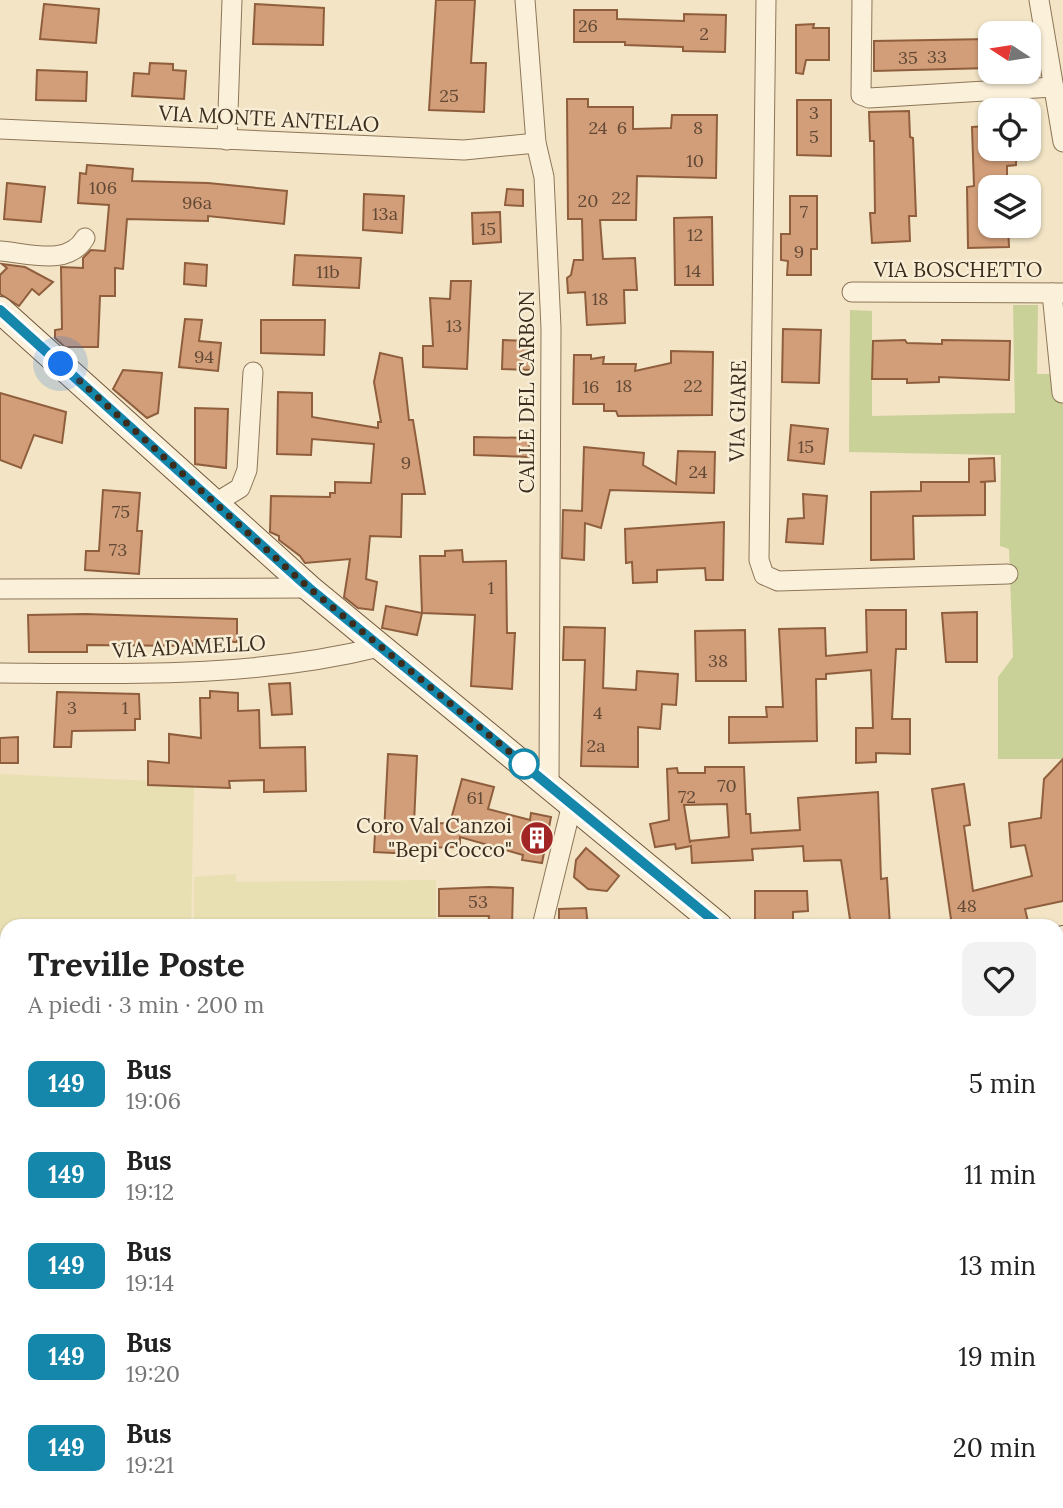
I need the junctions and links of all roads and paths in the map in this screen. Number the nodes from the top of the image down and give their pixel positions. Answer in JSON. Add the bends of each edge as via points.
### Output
{"nodes":[{"id":1,"x":232,"y":0,"type":"edge"},
{"id":2,"x":525,"y":0,"type":"edge"},
{"id":3,"x":766,"y":0,"type":"edge"},
{"id":4,"x":862,"y":0,"type":"edge"},
{"id":5,"x":1039,"y":0,"type":"edge"},
{"id":6,"x":1053,"y":88,"type":"junction"},
{"id":7,"x":0,"y":130,"type":"edge"},
{"id":8,"x":227,"y":140,"type":"junction"},
{"id":9,"x":1063,"y":142,"type":"edge"},
{"id":10,"x":536,"y":143,"type":"junction"},
{"id":11,"x":85,"y":238,"type":"dead end"},
{"id":12,"x":0,"y":251,"type":"edge"},
{"id":13,"x":852,"y":292,"type":"dead end"},
{"id":14,"x":1058,"y":293,"type":"edge"},
{"id":15,"x":0,"y":310,"type":"edge"},
{"id":16,"x":253,"y":372,"type":"dead end"},
{"id":17,"x":1062,"y":393,"type":"edge"},
{"id":18,"x":217,"y":502,"type":"junction"},
{"id":19,"x":1009,"y":573,"type":"dead end"},
{"id":20,"x":309,"y":588,"type":"junction"},
{"id":21,"x":0,"y":589,"type":"edge"},
{"id":22,"x":379,"y":647,"type":"junction"},
{"id":23,"x":0,"y":673,"type":"edge"},
{"id":24,"x":549,"y":785,"type":"junction"},
{"id":25,"x":572,"y":804,"type":"junction"},
{"id":26,"x":544,"y":919,"type":"edge"},
{"id":27,"x":711,"y":919,"type":"edge"}],
"edges":[{"from":1,"to":8,"type":"street"},
{"from":2,"to":10,"type":"street","name":"CALLE DEL CARBON"},
{"from":3,"to":19,"type":"street","name":"VIA GIARE","via":[[759,560],[764,575],[778,580]]},
{"from":4,"to":6,"type":"street","via":[[861,95],[869,99]]},
{"from":5,"to":6,"type":"street"},
{"from":6,"to":9,"type":"street"},
{"from":7,"to":8,"type":"street","name":"VIA MONTE ANTELAO"},
{"from":8,"to":10,"type":"street","name":"VIA MONTE ANTELAO","via":[[464,150]]},
{"from":10,"to":24,"type":"street","name":"CALLE DEL CARBON","via":[[544,177],[551,328]]},
{"from":11,"to":12,"type":"street","via":[[78,250],[66,256]]},
{"from":13,"to":14,"type":"street","name":"VIA BOSCHETTO"},
{"from":14,"to":17,"type":"street"},
{"from":15,"to":18,"type":"street"},
{"from":16,"to":18,"type":"street","via":[[247,470],[240,488]]},
{"from":18,"to":20,"type":"street"},
{"from":20,"to":21,"type":"street"},
{"from":20,"to":22,"type":"street"},
{"from":22,"to":23,"type":"street","name":"VIA ADAMELLO","via":[[291,664],[178,674]]},
{"from":22,"to":24,"type":"street"},
{"from":24,"to":25,"type":"street"},
{"from":25,"to":26,"type":"street"},
{"from":25,"to":27,"type":"street"}]}
